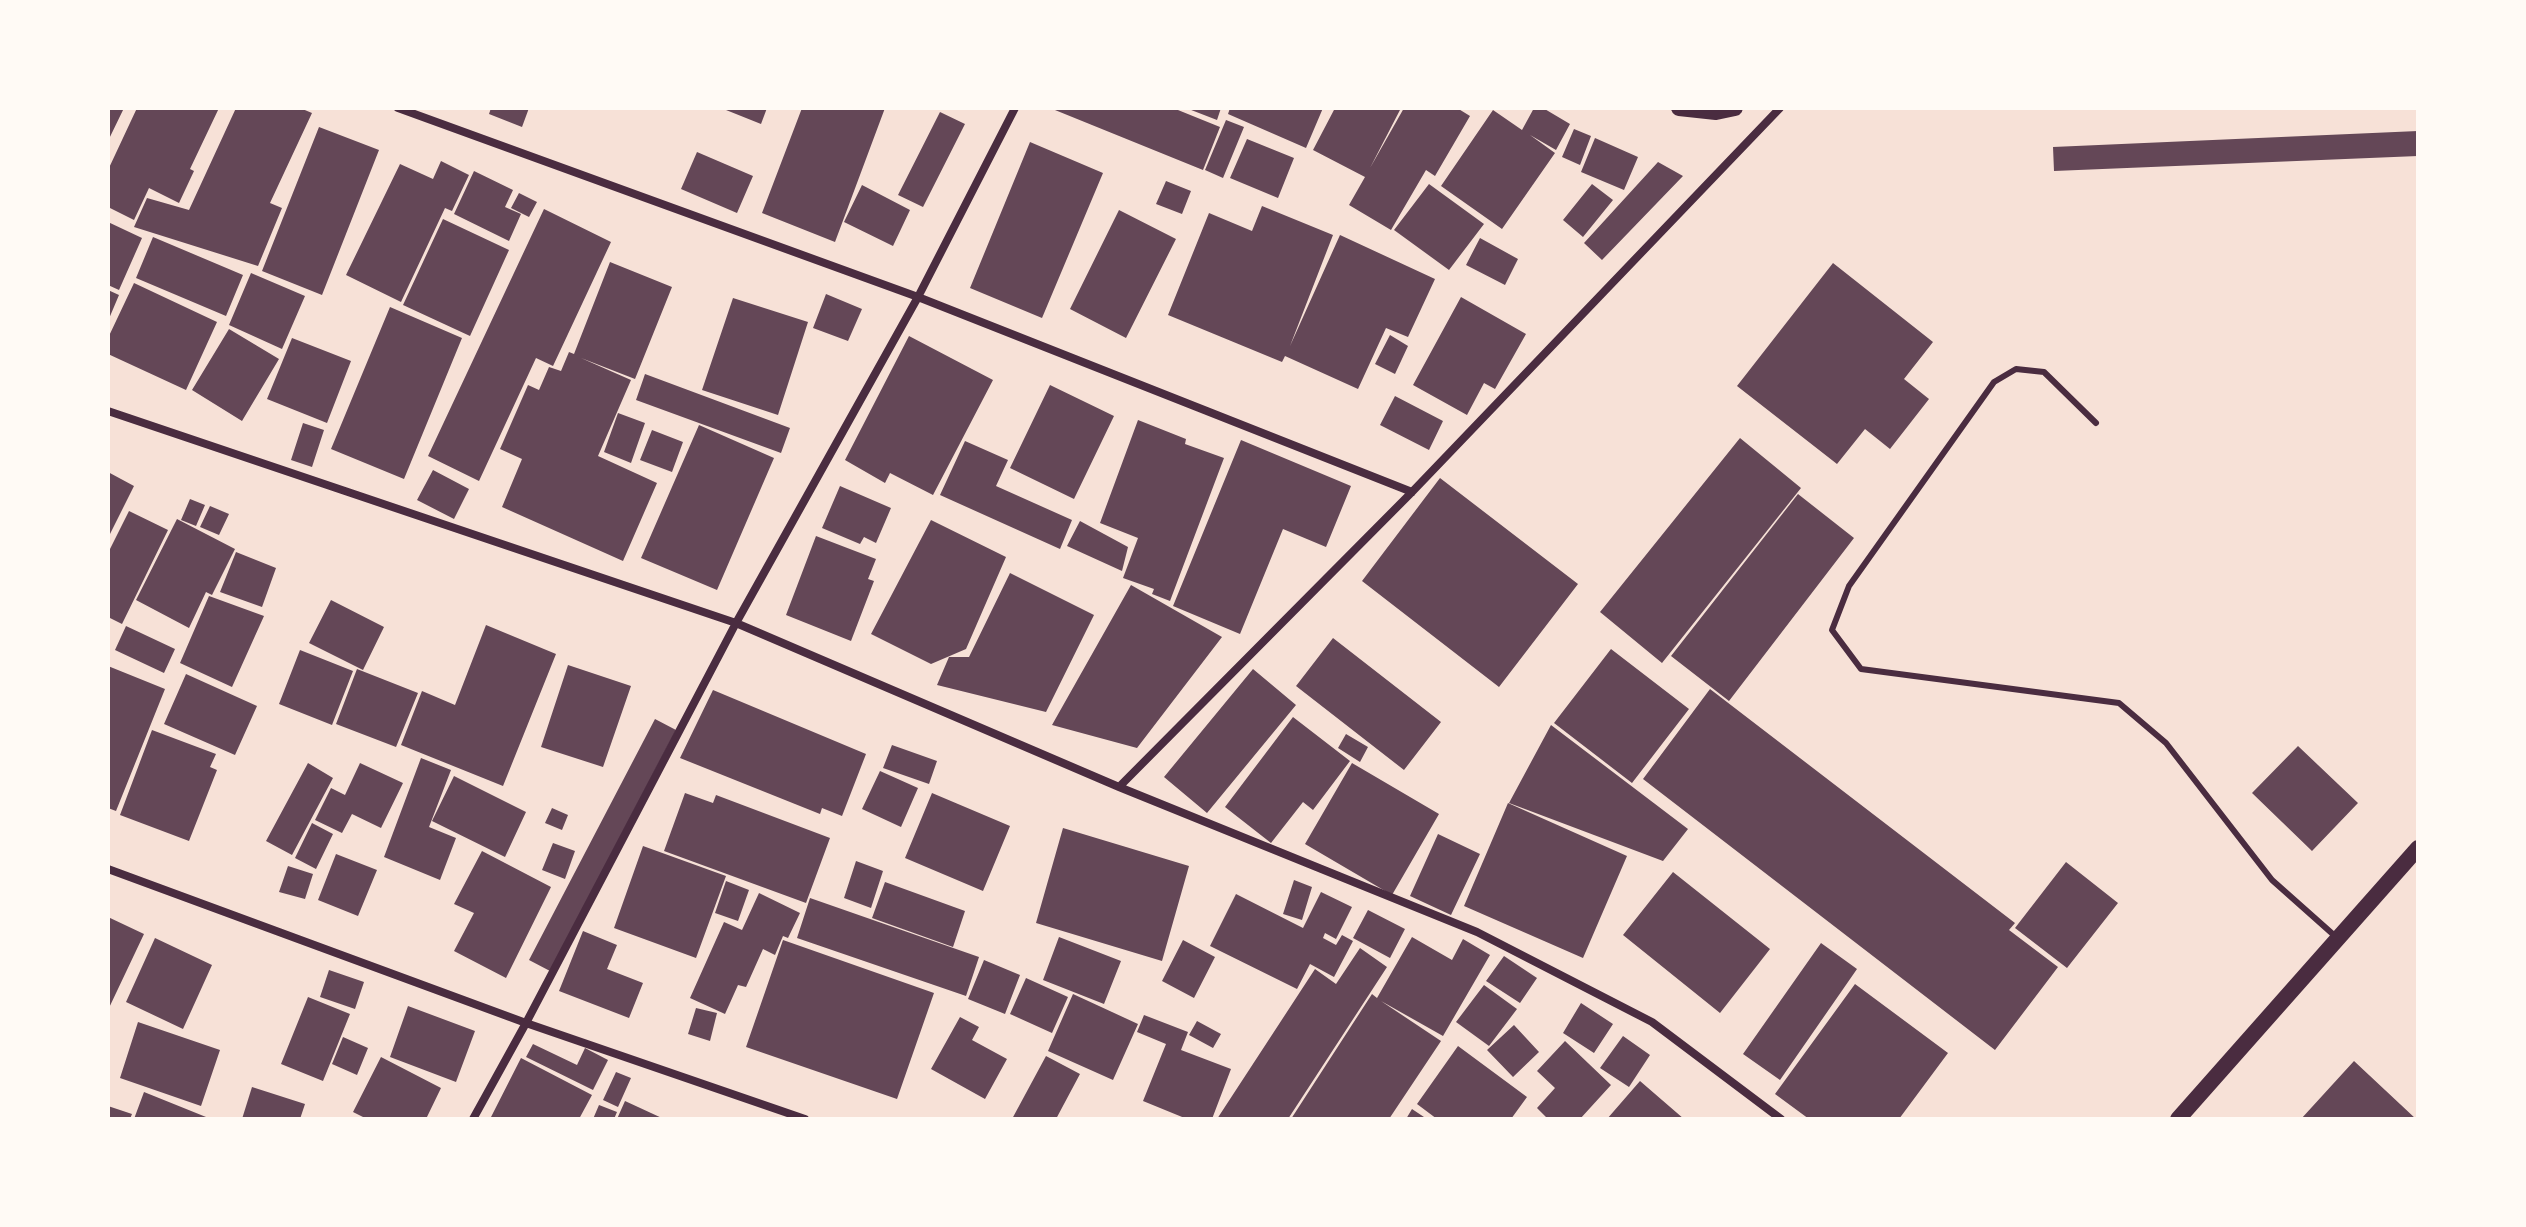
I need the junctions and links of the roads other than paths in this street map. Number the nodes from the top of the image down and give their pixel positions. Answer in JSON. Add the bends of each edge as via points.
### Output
{"nodes":[{"id":1,"x":398,"y":108,"type":"edge"},
{"id":2,"x":1015,"y":108,"type":"edge"},
{"id":3,"x":1679,"y":108,"type":"edge"},
{"id":4,"x":1735,"y":108,"type":"edge"},
{"id":5,"x":1780,"y":108,"type":"edge"},
{"id":6,"x":918,"y":297,"type":"junction"},
{"id":7,"x":108,"y":411,"type":"edge"},
{"id":8,"x":2096,"y":423,"type":"dead end"},
{"id":9,"x":1412,"y":492,"type":"junction"},
{"id":10,"x":736,"y":623,"type":"junction"},
{"id":11,"x":1119,"y":787,"type":"junction"},
{"id":12,"x":2418,"y":848,"type":"edge"},
{"id":13,"x":108,"y":869,"type":"edge"},
{"id":14,"x":2338,"y":939,"type":"junction"},
{"id":15,"x":526,"y":1023,"type":"junction"},
{"id":16,"x":473,"y":1119,"type":"edge"},
{"id":17,"x":805,"y":1119,"type":"edge"},
{"id":18,"x":1781,"y":1119,"type":"edge"},
{"id":19,"x":2178,"y":1119,"type":"edge"}],
"edges":[{"from":1,"to":6,"type":"street"},
{"from":2,"to":6,"type":"street"},
{"from":3,"to":4,"type":"main road"},
{"from":5,"to":9,"type":"street"},
{"from":6,"to":9,"type":"street"},
{"from":6,"to":10,"type":"street"},
{"from":7,"to":10,"type":"street"},
{"from":8,"to":14,"type":"lane","via":[[2044,372],[2016,369],[1994,382],[1849,586],[1832,630],[1861,669],[2119,703],[2166,743],[2272,880]]},
{"from":9,"to":11,"type":"street"},
{"from":10,"to":11,"type":"street"},
{"from":10,"to":15,"type":"street"},
{"from":11,"to":18,"type":"street","via":[[1477,932],[1652,1022]]},
{"from":12,"to":14,"type":"main road"},
{"from":13,"to":15,"type":"street"},
{"from":14,"to":19,"type":"main road"},
{"from":15,"to":16,"type":"street"},
{"from":15,"to":17,"type":"street"}]}
